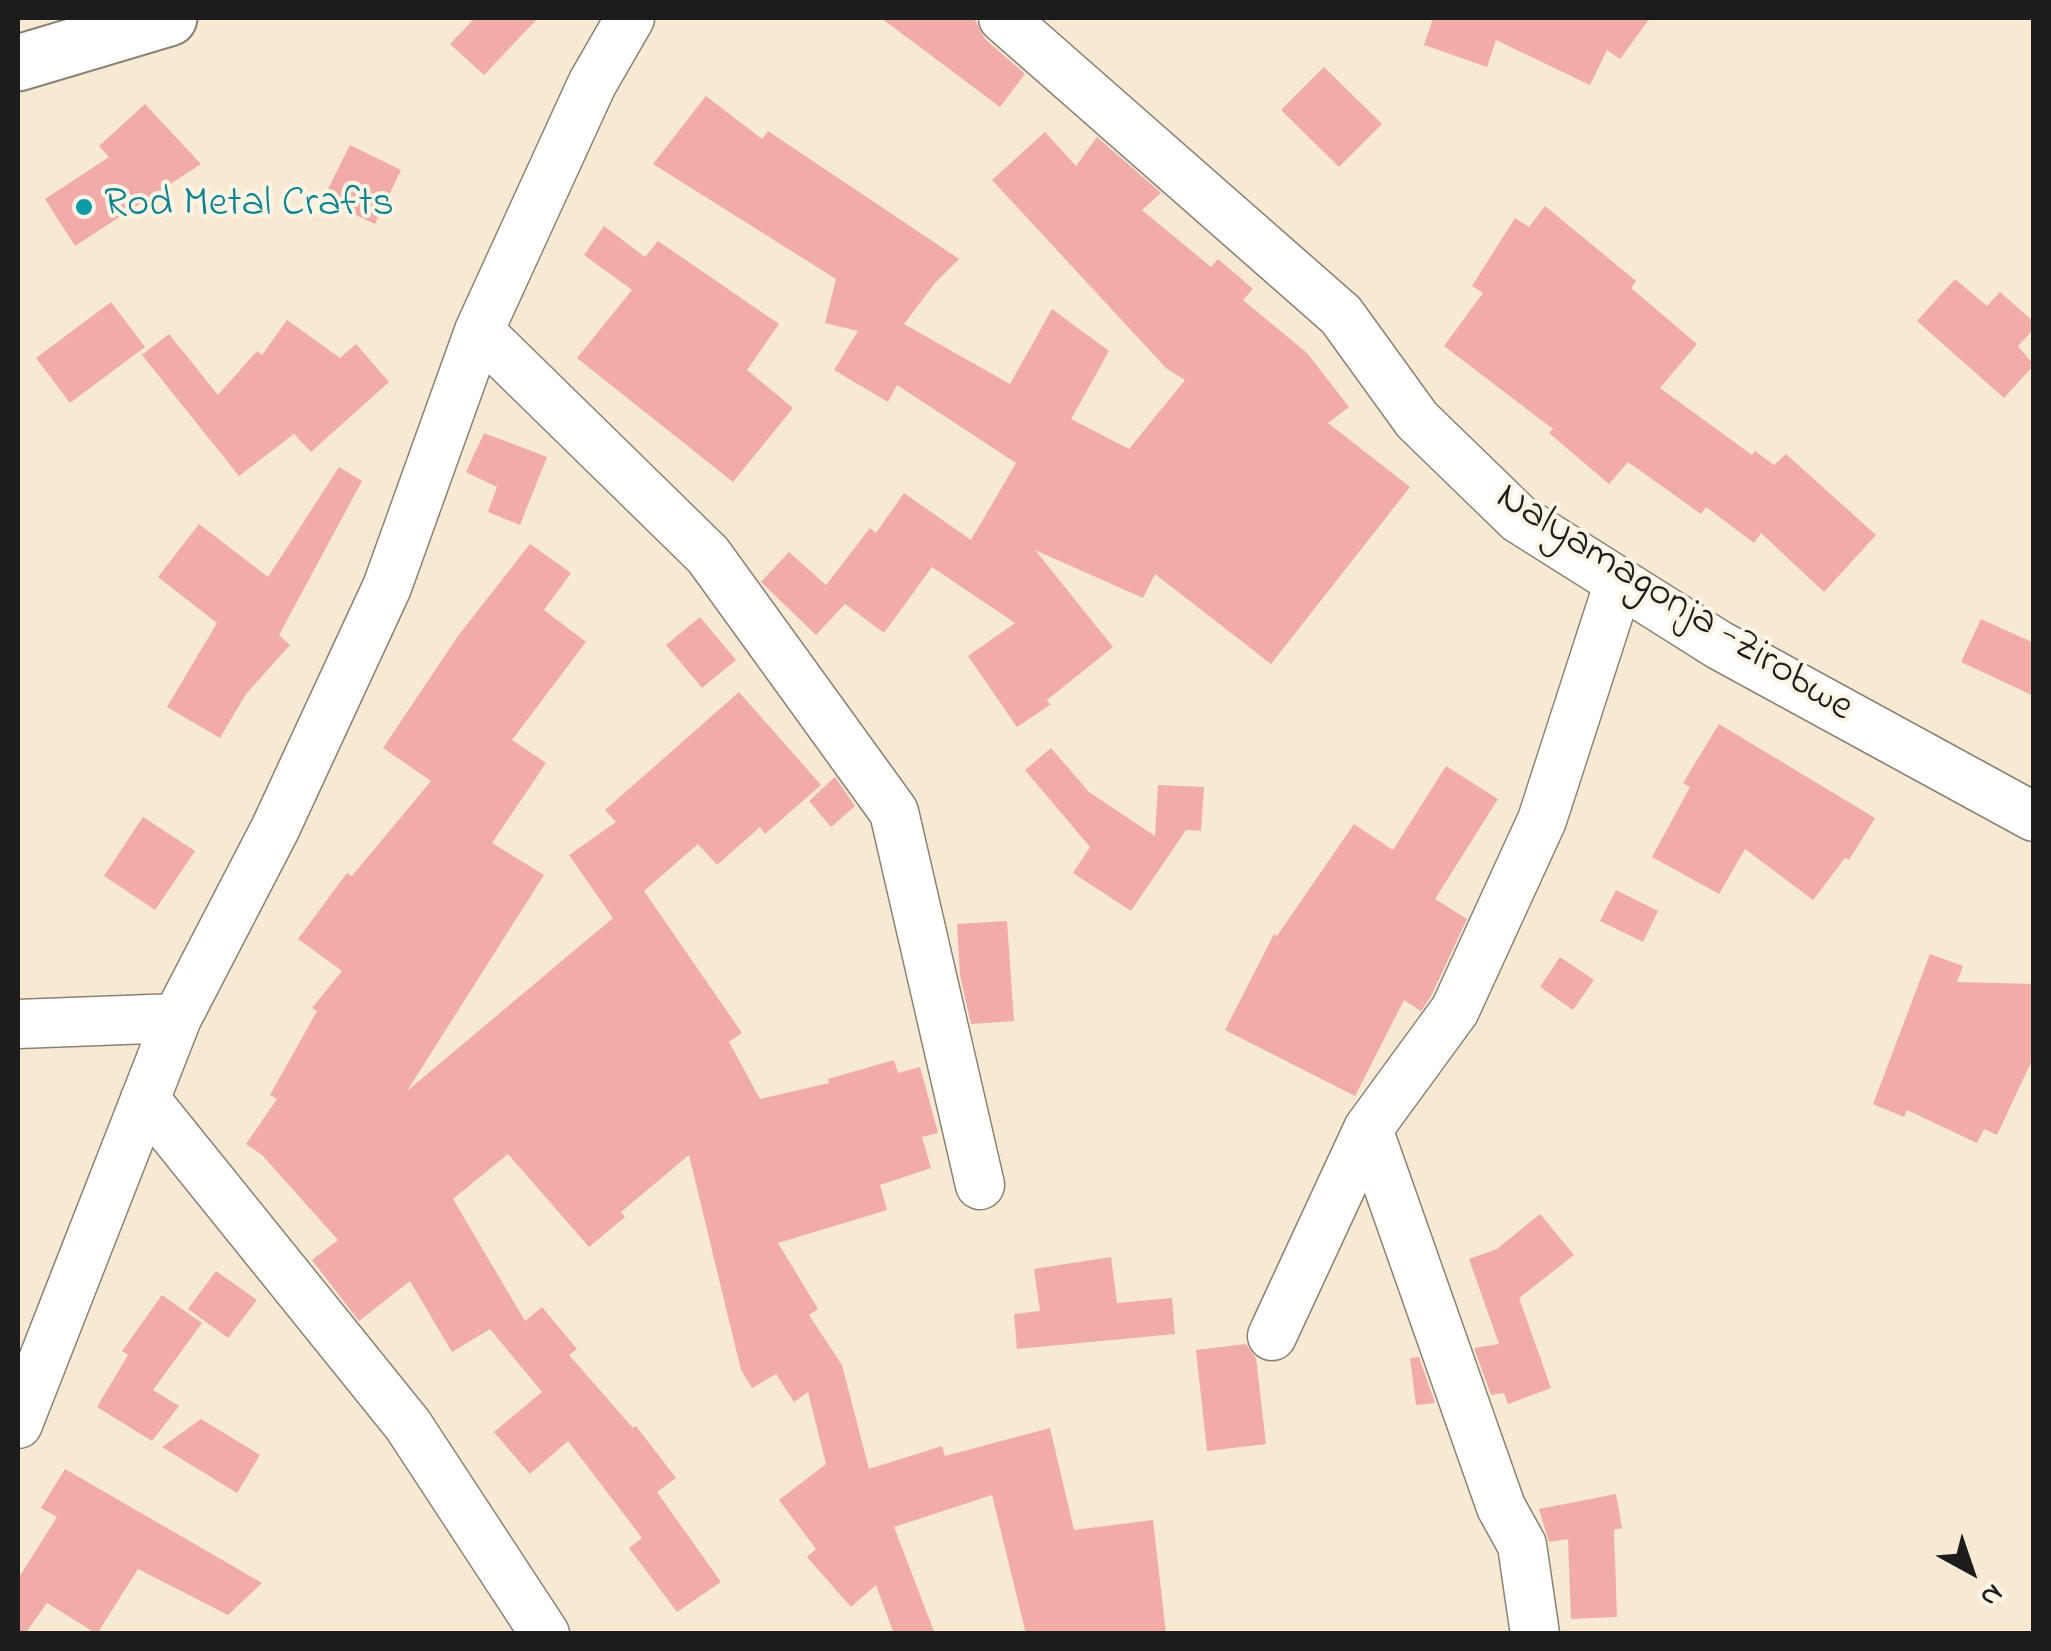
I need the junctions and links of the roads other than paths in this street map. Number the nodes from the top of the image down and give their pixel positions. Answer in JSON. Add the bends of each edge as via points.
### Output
{"nodes":[{"id":1,"x":169,"y":18,"type":"edge"},
{"id":2,"x":630,"y":18,"type":"edge"},
{"id":3,"x":1003,"y":18,"type":"edge"},
{"id":4,"x":18,"y":62,"type":"edge"},
{"id":5,"x":479,"y":331,"type":"junction"},
{"id":6,"x":1619,"y":582,"type":"junction"},
{"id":7,"x":2034,"y":817,"type":"edge"},
{"id":8,"x":177,"y":1018,"type":"junction"},
{"id":9,"x":18,"y":1024,"type":"edge"},
{"id":10,"x":145,"y":1100,"type":"junction"},
{"id":11,"x":1368,"y":1129,"type":"junction"},
{"id":12,"x":980,"y":1185,"type":"dead end"},
{"id":13,"x":1272,"y":1336,"type":"dead end"},
{"id":14,"x":18,"y":1424,"type":"edge"},
{"id":15,"x":545,"y":1634,"type":"edge"},
{"id":16,"x":1534,"y":1634,"type":"edge"}],
"edges":[{"from":1,"to":4,"type":"main road"},
{"from":2,"to":5,"type":"street","via":[[592,84]]},
{"from":3,"to":6,"type":"street","name":"Nalyamagonja -Zirobwe","via":[[1340,315],[1417,420],[1488,492]]},
{"from":5,"to":8,"type":"street","via":[[386,587],[275,829]]},
{"from":5,"to":12,"type":"street","via":[[708,555],[894,812]]},
{"from":6,"to":7,"type":"street","name":"Nalyamagonja -Zirobwe","via":[[1719,645]]},
{"from":6,"to":11,"type":"street","via":[[1542,820],[1455,1010]]},
{"from":8,"to":9,"type":"street"},
{"from":8,"to":10,"type":"street"},
{"from":10,"to":14,"type":"street"},
{"from":10,"to":15,"type":"street","via":[[408,1425]]},
{"from":11,"to":13,"type":"street"},
{"from":11,"to":16,"type":"street","via":[[1501,1507],[1522,1544]]}]}
